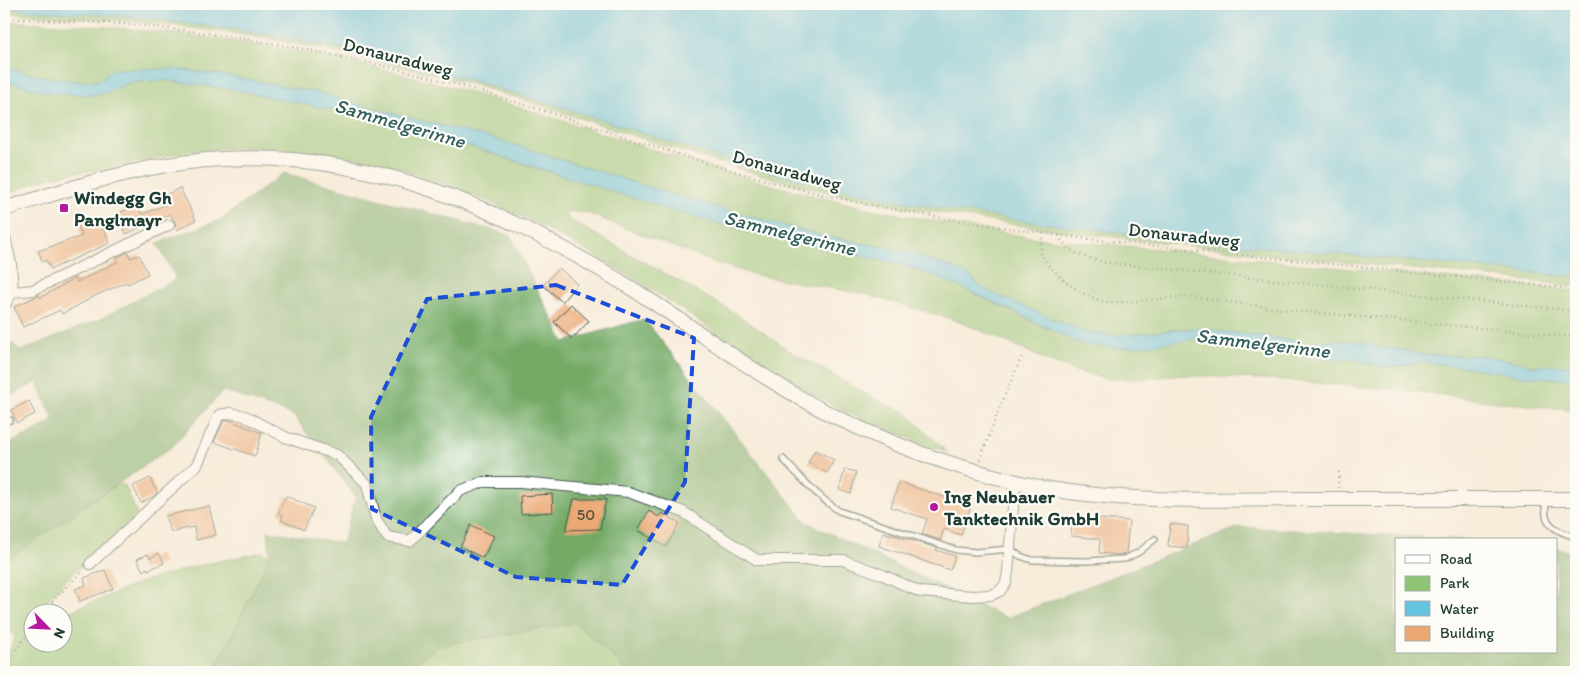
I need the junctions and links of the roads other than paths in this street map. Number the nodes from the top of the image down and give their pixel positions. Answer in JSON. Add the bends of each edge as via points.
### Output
{"nodes":[{"id":1,"x":4,"y":209,"type":"edge"},
{"id":2,"x":169,"y":225,"type":"dead end"},
{"id":3,"x":4,"y":233,"type":"edge"},
{"id":4,"x":13,"y":292,"type":"junction"},
{"id":5,"x":4,"y":306,"type":"edge"},
{"id":6,"x":10,"y":420,"type":"dead end"},
{"id":7,"x":4,"y":421,"type":"edge"},
{"id":8,"x":783,"y":459,"type":"dead end"},
{"id":9,"x":1014,"y":481,"type":"junction"},
{"id":10,"x":1545,"y":499,"type":"junction"},
{"id":11,"x":1576,"y":499,"type":"edge"},
{"id":12,"x":1576,"y":537,"type":"edge"},
{"id":13,"x":1155,"y":538,"type":"dead end"},
{"id":14,"x":1010,"y":549,"type":"junction"},
{"id":15,"x":90,"y":564,"type":"road end"}],
"edges":[{"from":1,"to":9,"type":"main road","via":[[117,176],[223,159],[282,159],[330,164],[393,177],[480,207],[557,244],[830,414],[908,450]]},
{"from":2,"to":4,"type":"street","via":[[33,290]]},
{"from":3,"to":4,"type":"street"},
{"from":4,"to":5,"type":"street"},
{"from":6,"to":7,"type":"lane"},
{"from":8,"to":14,"type":"lane","via":[[824,501],[840,510],[956,550]]},
{"from":9,"to":10,"type":"main road","via":[[1131,498]]},
{"from":9,"to":14,"type":"street"},
{"from":10,"to":11,"type":"main road"},
{"from":10,"to":12,"type":"lane","via":[[1546,518],[1552,526]]},
{"from":13,"to":14,"type":"lane","via":[[1125,559],[1032,560]]},
{"from":14,"to":15,"type":"street","via":[[1006,583],[1000,591],[973,596],[920,592],[843,560],[757,560],[684,512],[628,492],[520,482],[483,482],[460,491],[410,541],[387,537],[376,519],[367,484],[337,455],[231,413],[219,416],[197,466]]}]}
